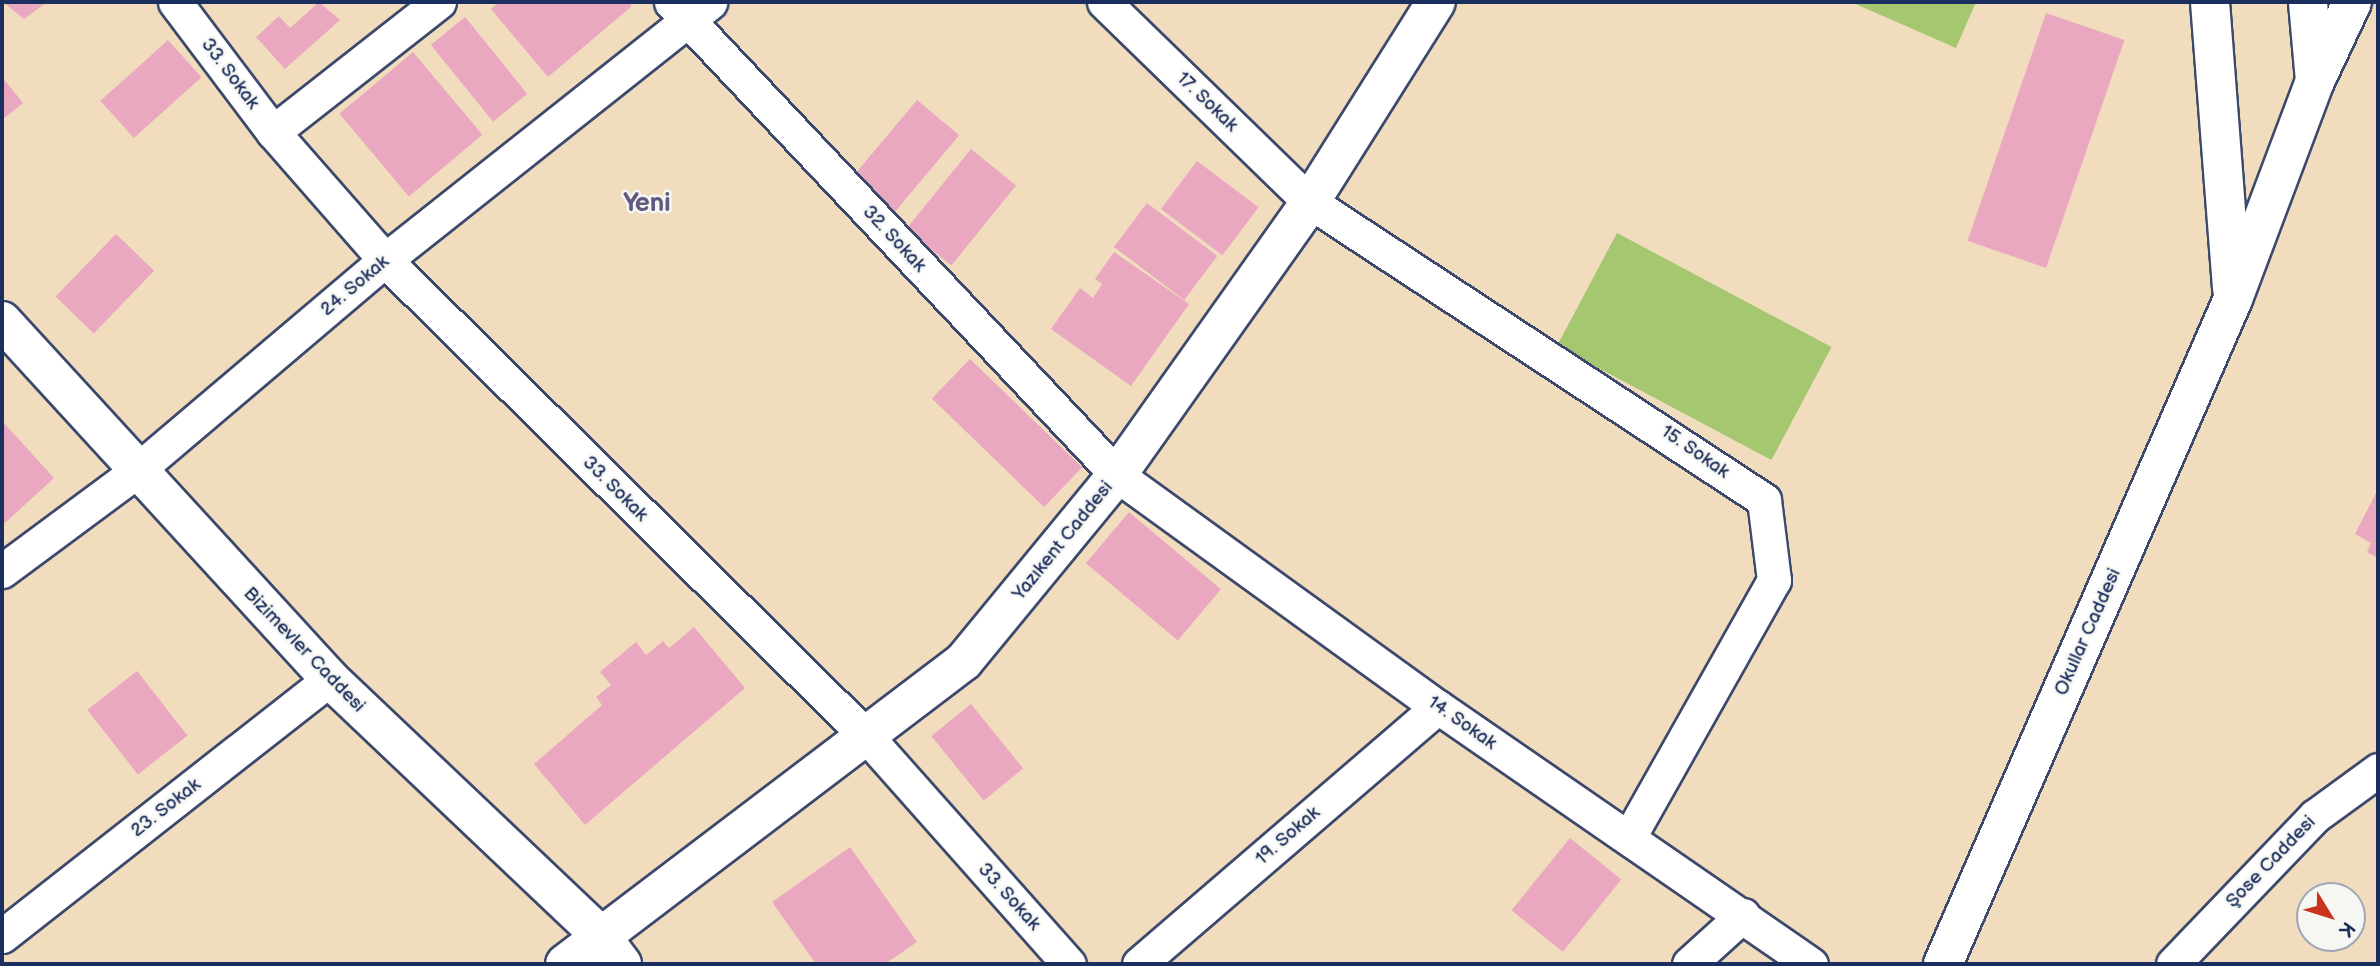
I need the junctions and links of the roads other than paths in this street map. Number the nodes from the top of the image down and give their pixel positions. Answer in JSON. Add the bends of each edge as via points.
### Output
{"nodes":[{"id":1,"x":175,"y":2,"type":"edge"},
{"id":2,"x":439,"y":2,"type":"edge"},
{"id":3,"x":1104,"y":2,"type":"edge"},
{"id":4,"x":1436,"y":2,"type":"edge"},
{"id":5,"x":2210,"y":2,"type":"edge"},
{"id":6,"x":2308,"y":2,"type":"edge"},
{"id":7,"x":2351,"y":2,"type":"edge"},
{"id":8,"x":690,"y":8,"type":"edge"},
{"id":9,"x":2315,"y":81,"type":"junction"},
{"id":10,"x":273,"y":132,"type":"junction"},
{"id":11,"x":1310,"y":202,"type":"junction"},
{"id":12,"x":385,"y":260,"type":"junction"},
{"id":13,"x":2233,"y":299,"type":"junction"},
{"id":14,"x":2,"y":321,"type":"edge"},
{"id":15,"x":134,"y":472,"type":"junction"},
{"id":16,"x":1118,"y":475,"type":"junction"},
{"id":17,"x":2,"y":571,"type":"edge"},
{"id":18,"x":330,"y":679,"type":"junction"},
{"id":19,"x":1438,"y":707,"type":"junction"},
{"id":20,"x":869,"y":739,"type":"junction"},
{"id":21,"x":2378,"y":770,"type":"edge"},
{"id":22,"x":1629,"y":836,"type":"junction"},
{"id":23,"x":1743,"y":915,"type":"junction"},
{"id":24,"x":2,"y":936,"type":"edge"},
{"id":25,"x":612,"y":950,"type":"edge"},
{"id":26,"x":565,"y":964,"type":"edge"},
{"id":27,"x":1069,"y":964,"type":"edge"},
{"id":28,"x":1139,"y":964,"type":"edge"},
{"id":29,"x":1689,"y":964,"type":"edge"},
{"id":30,"x":1811,"y":964,"type":"edge"},
{"id":31,"x":1943,"y":964,"type":"edge"},
{"id":32,"x":2173,"y":964,"type":"edge"}],
"edges":[{"from":1,"to":10,"type":"street","name":"33. Sokak"},
{"from":2,"to":10,"type":"street"},
{"from":3,"to":11,"type":"street","name":"17. Sokak"},
{"from":4,"to":11,"type":"street","name":"Yazıkent Caddesi"},
{"from":5,"to":13,"type":"street","name":"Okullar Caddesi"},
{"from":6,"to":9,"type":"street","name":"Okullar Caddesi"},
{"from":7,"to":9,"type":"street","name":"Okullar Caddesi"},
{"from":8,"to":12,"type":"street","name":"24. Sokak"},
{"from":8,"to":16,"type":"street","name":"32. Sokak"},
{"from":9,"to":13,"type":"street","name":"Okullar Caddesi"},
{"from":10,"to":12,"type":"street","name":"33. Sokak"},
{"from":11,"to":16,"type":"street","name":"Yazıkent Caddesi"},
{"from":11,"to":22,"type":"street","name":"15. Sokak","via":[[1764,500],[1774,580]]},
{"from":12,"to":15,"type":"street","name":"24. Sokak"},
{"from":12,"to":20,"type":"street","name":"33. Sokak"},
{"from":13,"to":31,"type":"street","name":"Okullar Caddesi"},
{"from":14,"to":15,"type":"street","name":"Bizimevler Caddesi"},
{"from":15,"to":17,"type":"street","name":"24. Sokak"},
{"from":15,"to":18,"type":"street","name":"Bizimevler Caddesi"},
{"from":16,"to":19,"type":"street","name":"14. Sokak"},
{"from":16,"to":20,"type":"street","name":"Yazıkent Caddesi","via":[[964,662]]},
{"from":18,"to":24,"type":"street","name":"23. Sokak"},
{"from":18,"to":25,"type":"street","name":"Bizimevler Caddesi"},
{"from":19,"to":22,"type":"street","name":"14. Sokak"},
{"from":19,"to":28,"type":"street","name":"19. Sokak"},
{"from":20,"to":25,"type":"street","name":"Yazıkent Caddesi"},
{"from":20,"to":27,"type":"street","name":"33. Sokak"},
{"from":21,"to":32,"type":"street","name":"Şose Caddesi","via":[[2315,816]]},
{"from":22,"to":23,"type":"street","name":"14. Sokak"},
{"from":23,"to":29,"type":"street"},
{"from":23,"to":30,"type":"street","name":"14. Sokak"},
{"from":25,"to":26,"type":"street","name":"Yazıkent Caddesi"}]}
